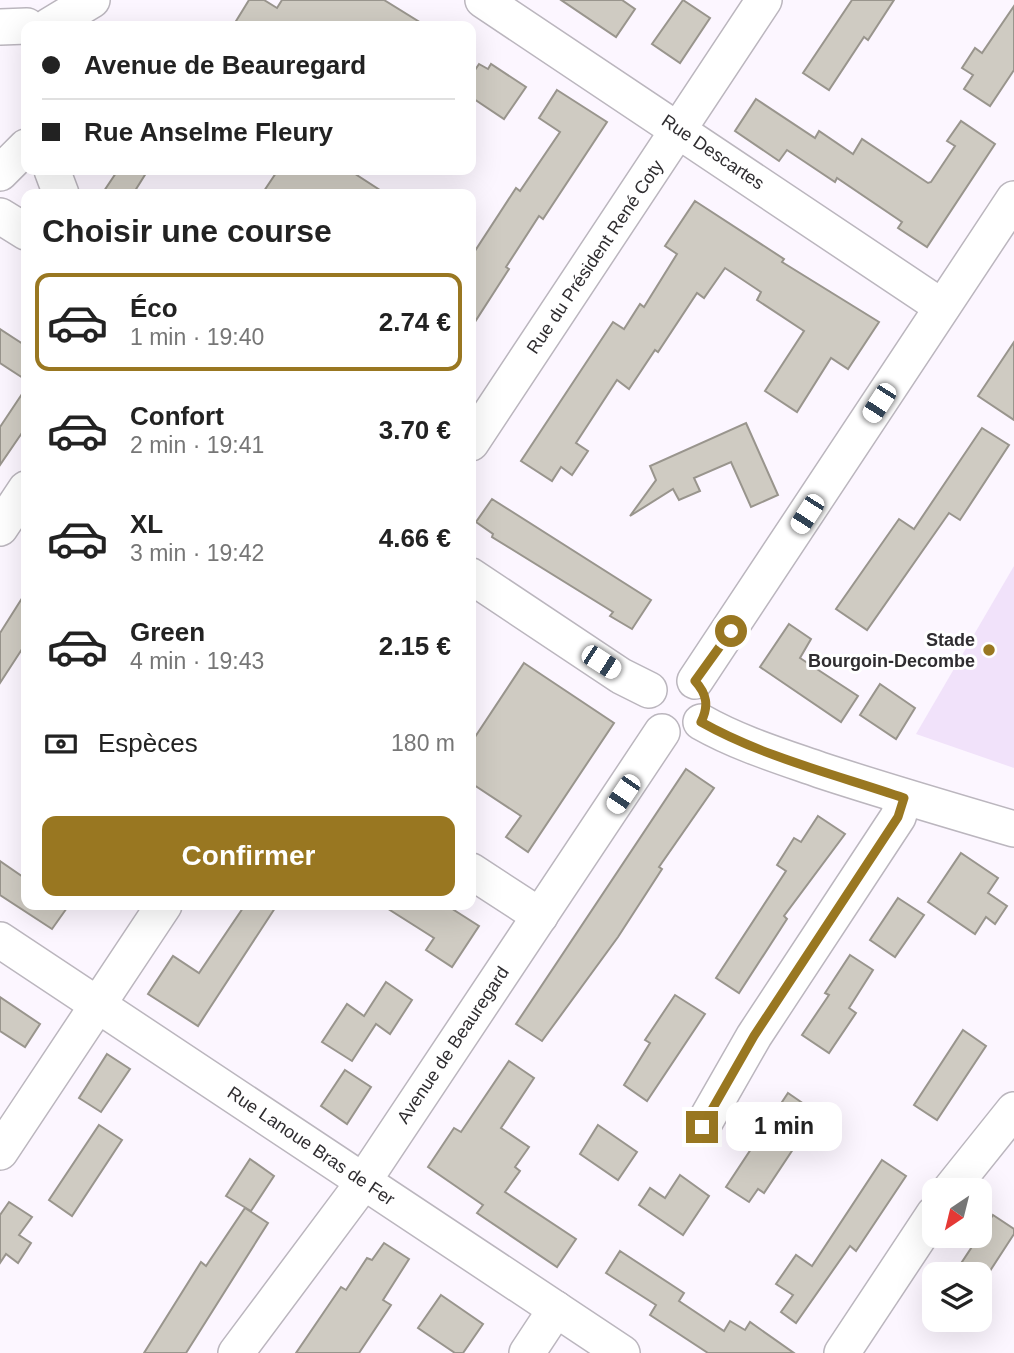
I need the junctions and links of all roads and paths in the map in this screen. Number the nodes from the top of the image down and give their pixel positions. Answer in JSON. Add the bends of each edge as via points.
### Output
{"nodes":[{"id":1,"x":34,"y":0,"type":"edge"},
{"id":2,"x":92,"y":0,"type":"edge"},
{"id":3,"x":483,"y":0,"type":"edge"},
{"id":4,"x":764,"y":0,"type":"edge"},
{"id":5,"x":35,"y":21,"type":"edge"},
{"id":6,"x":57,"y":21,"type":"edge"},
{"id":7,"x":21,"y":26,"type":"edge"},
{"id":8,"x":0,"y":27,"type":"edge"},
{"id":9,"x":679,"y":130,"type":"junction"},
{"id":10,"x":21,"y":152,"type":"edge"},
{"id":11,"x":0,"y":173,"type":"edge"},
{"id":12,"x":1014,"y":199,"type":"edge"},
{"id":13,"x":0,"y":216,"type":"edge"},
{"id":14,"x":21,"y":229,"type":"edge"},
{"id":15,"x":942,"y":307,"type":"junction"},
{"id":16,"x":476,"y":435,"type":"edge"},
{"id":17,"x":21,"y":496,"type":"edge"},
{"id":18,"x":0,"y":528,"type":"edge"},
{"id":19,"x":476,"y":579,"type":"edge"},
{"id":20,"x":695,"y":681,"type":"junction"},
{"id":21,"x":649,"y":690,"type":"junction"},
{"id":22,"x":701,"y":722,"type":"junction"},
{"id":23,"x":662,"y":732,"type":"junction"},
{"id":24,"x":904,"y":798,"type":"junction"},
{"id":25,"x":1014,"y":829,"type":"edge"},
{"id":26,"x":476,"y":874,"type":"edge"},
{"id":27,"x":161,"y":910,"type":"edge"},
{"id":28,"x":540,"y":916,"type":"junction"},
{"id":29,"x":0,"y":940,"type":"edge"},
{"id":30,"x":98,"y":1005,"type":"junction"},
{"id":31,"x":1014,"y":1110,"type":"edge"},
{"id":32,"x":702,"y":1127,"type":"dead end"},
{"id":33,"x":0,"y":1152,"type":"edge"},
{"id":34,"x":960,"y":1178,"type":"edge"},
{"id":35,"x":363,"y":1180,"type":"junction"},
{"id":36,"x":922,"y":1232,"type":"edge"},
{"id":37,"x":556,"y":1309,"type":"junction"},
{"id":38,"x":236,"y":1353,"type":"edge"},
{"id":39,"x":527,"y":1353,"type":"edge"},
{"id":40,"x":622,"y":1353,"type":"edge"},
{"id":41,"x":842,"y":1353,"type":"edge"}],
"edges":[{"from":1,"to":5,"type":"street"},
{"from":2,"to":6,"type":"street"},
{"from":3,"to":9,"type":"street","name":"Rue Descartes"},
{"from":4,"to":9,"type":"street","name":"Rue du Président René Coty"},
{"from":7,"to":8,"type":"street"},
{"from":9,"to":15,"type":"street","name":"Rue Descartes"},
{"from":9,"to":16,"type":"street","name":"Rue du Président René Coty"},
{"from":10,"to":11,"type":"street"},
{"from":12,"to":15,"type":"street"},
{"from":13,"to":14,"type":"street"},
{"from":15,"to":20,"type":"street"},
{"from":17,"to":18,"type":"street"},
{"from":19,"to":21,"type":"street"},
{"from":20,"to":21,"type":"street","via":[[670,674]]},
{"from":20,"to":22,"type":"street","via":[[707,705]]},
{"from":21,"to":23,"type":"street","via":[[646,709]]},
{"from":22,"to":23,"type":"street","via":[[680,735]]},
{"from":22,"to":24,"type":"street","via":[[788,759]]},
{"from":23,"to":28,"type":"street","name":"Avenue de Beauregard"},
{"from":24,"to":25,"type":"street"},
{"from":24,"to":32,"type":"street","via":[[898,817],[754,1036]]},
{"from":26,"to":28,"type":"street"},
{"from":27,"to":30,"type":"street"},
{"from":28,"to":35,"type":"street","name":"Avenue de Beauregard"},
{"from":29,"to":30,"type":"street","name":"Rue Lanoue Bras de Fer"},
{"from":30,"to":33,"type":"street"},
{"from":30,"to":35,"type":"street","name":"Rue Lanoue Bras de Fer"},
{"from":31,"to":34,"type":"street"},
{"from":35,"to":37,"type":"street","name":"Rue Lanoue Bras de Fer"},
{"from":35,"to":38,"type":"street","name":"Avenue de Beauregard"},
{"from":36,"to":41,"type":"street"},
{"from":37,"to":39,"type":"street"},
{"from":37,"to":40,"type":"street","name":"Rue Lanoue Bras de Fer"}]}
